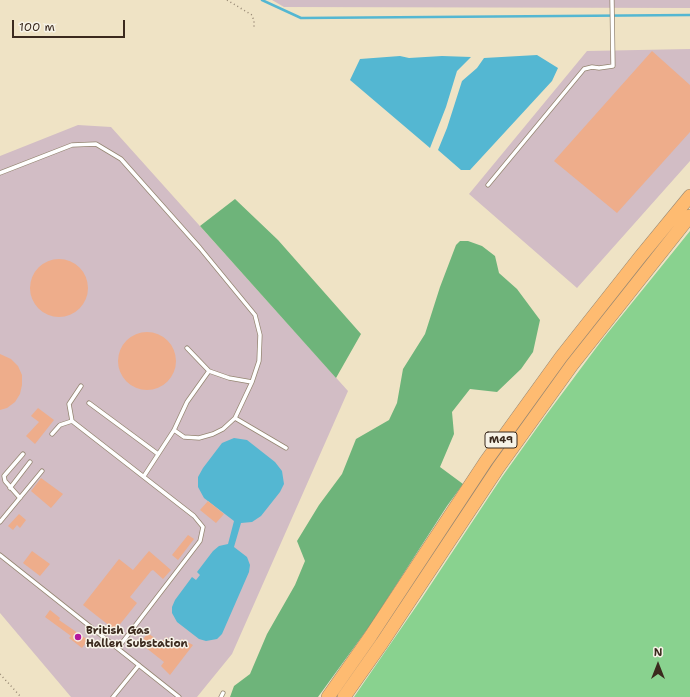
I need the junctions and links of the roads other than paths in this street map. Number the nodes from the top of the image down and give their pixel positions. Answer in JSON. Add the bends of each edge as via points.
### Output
{"nodes":[{"id":1,"x":612,"y":0,"type":"edge"},
{"id":2,"x":0,"y":173,"type":"edge"},
{"id":3,"x":488,"y":185,"type":"dead end"},
{"id":4,"x":690,"y":196,"type":"edge"},
{"id":5,"x":690,"y":216,"type":"edge"},
{"id":6,"x":187,"y":348,"type":"dead end"},
{"id":7,"x":209,"y":371,"type":"junction"},
{"id":8,"x":252,"y":382,"type":"junction"},
{"id":9,"x":81,"y":386,"type":"dead end"},
{"id":10,"x":89,"y":403,"type":"dead end"},
{"id":11,"x":235,"y":418,"type":"junction"},
{"id":12,"x":72,"y":421,"type":"junction"},
{"id":13,"x":174,"y":430,"type":"junction"},
{"id":14,"x":52,"y":434,"type":"dead end"},
{"id":15,"x":286,"y":448,"type":"dead end"},
{"id":16,"x":23,"y":454,"type":"dead end"},
{"id":17,"x":158,"y":454,"type":"junction"},
{"id":18,"x":30,"y":462,"type":"dead end"},
{"id":19,"x":42,"y":471,"type":"dead end"},
{"id":20,"x":144,"y":476,"type":"junction"},
{"id":21,"x":10,"y":488,"type":"junction"},
{"id":22,"x":20,"y":498,"type":"junction"},
{"id":23,"x":0,"y":522,"type":"edge"},
{"id":24,"x":0,"y":555,"type":"edge"},
{"id":25,"x":118,"y":648,"type":"junction"},
{"id":26,"x":139,"y":665,"type":"junction"},
{"id":27,"x":113,"y":697,"type":"edge"},
{"id":28,"x":179,"y":697,"type":"edge"},
{"id":29,"x":328,"y":697,"type":"edge"},
{"id":30,"x":344,"y":697,"type":"edge"}],
"edges":[{"from":1,"to":3,"type":"lane","via":[[613,66],[584,69]]},
{"from":2,"to":8,"type":"lane","via":[[72,145],[96,144],[121,159],[255,315],[260,335],[259,361]]},
{"from":4,"to":29,"type":"highway","number":"M49","via":[[561,357],[486,461]]},
{"from":5,"to":30,"type":"highway","number":"M49","via":[[572,366],[498,468]]},
{"from":6,"to":7,"type":"lane"},
{"from":7,"to":8,"type":"lane"},
{"from":7,"to":13,"type":"lane","via":[[188,402]]},
{"from":8,"to":11,"type":"lane"},
{"from":9,"to":12,"type":"lane","via":[[69,404]]},
{"from":10,"to":17,"type":"lane"},
{"from":11,"to":13,"type":"lane","via":[[223,429],[199,438],[184,437]]},
{"from":11,"to":15,"type":"lane"},
{"from":12,"to":14,"type":"lane","via":[[60,425]]},
{"from":12,"to":20,"type":"lane"},
{"from":13,"to":17,"type":"lane"},
{"from":16,"to":21,"type":"lane","via":[[4,476]]},
{"from":17,"to":20,"type":"lane"},
{"from":18,"to":21,"type":"lane"},
{"from":19,"to":22,"type":"lane"},
{"from":20,"to":25,"type":"lane","via":[[194,516],[203,527],[200,541]]},
{"from":21,"to":22,"type":"lane"},
{"from":22,"to":23,"type":"lane"},
{"from":24,"to":25,"type":"lane"},
{"from":25,"to":26,"type":"lane"},
{"from":26,"to":27,"type":"lane"},
{"from":26,"to":28,"type":"lane"}]}
